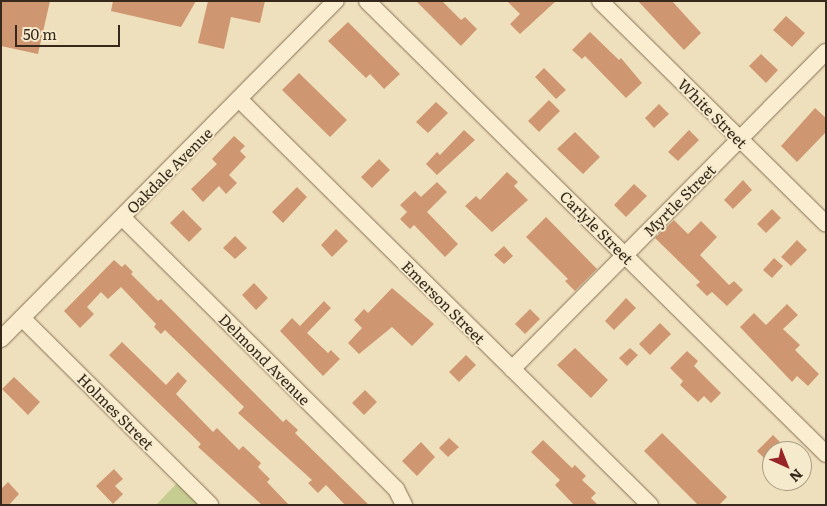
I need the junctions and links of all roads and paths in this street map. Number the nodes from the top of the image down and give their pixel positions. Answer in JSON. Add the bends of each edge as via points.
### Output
{"nodes":[{"id":1,"x":336,"y":1,"type":"edge"},
{"id":2,"x":367,"y":1,"type":"edge"},
{"id":3,"x":600,"y":1,"type":"edge"},
{"id":4,"x":826,"y":52,"type":"edge"},
{"id":5,"x":239,"y":99,"type":"junction"},
{"id":6,"x":740,"y":139,"type":"junction"},
{"id":7,"x":122,"y":217,"type":"junction"},
{"id":8,"x":826,"y":224,"type":"edge"},
{"id":9,"x":625,"y":255,"type":"junction"},
{"id":10,"x":22,"y":318,"type":"junction"},
{"id":11,"x":1,"y":340,"type":"edge"},
{"id":12,"x":512,"y":369,"type":"junction"},
{"id":13,"x":826,"y":454,"type":"edge"},
{"id":14,"x":210,"y":505,"type":"edge"},
{"id":15,"x":404,"y":505,"type":"edge"},
{"id":16,"x":650,"y":505,"type":"edge"}],
"edges":[{"from":1,"to":5,"type":"street","name":"Oakdale Avenue"},
{"from":2,"to":9,"type":"street","name":"Carlyle Street"},
{"from":3,"to":6,"type":"street","name":"White Street"},
{"from":4,"to":6,"type":"street","name":"Myrtle Street"},
{"from":5,"to":7,"type":"street","name":"Oakdale Avenue"},
{"from":5,"to":12,"type":"street","name":"Emerson Street"},
{"from":6,"to":8,"type":"street","name":"White Street"},
{"from":6,"to":9,"type":"street","name":"Myrtle Street"},
{"from":7,"to":10,"type":"street","name":"Oakdale Avenue"},
{"from":7,"to":15,"type":"street","name":"Delmond Avenue","via":[[396,489]]},
{"from":9,"to":12,"type":"street","name":"Myrtle Street"},
{"from":9,"to":13,"type":"street","name":"Carlyle Street"},
{"from":10,"to":11,"type":"street","name":"Oakdale Avenue"},
{"from":10,"to":14,"type":"street","name":"Holmes Street"},
{"from":12,"to":16,"type":"street","name":"Emerson Street"}]}
